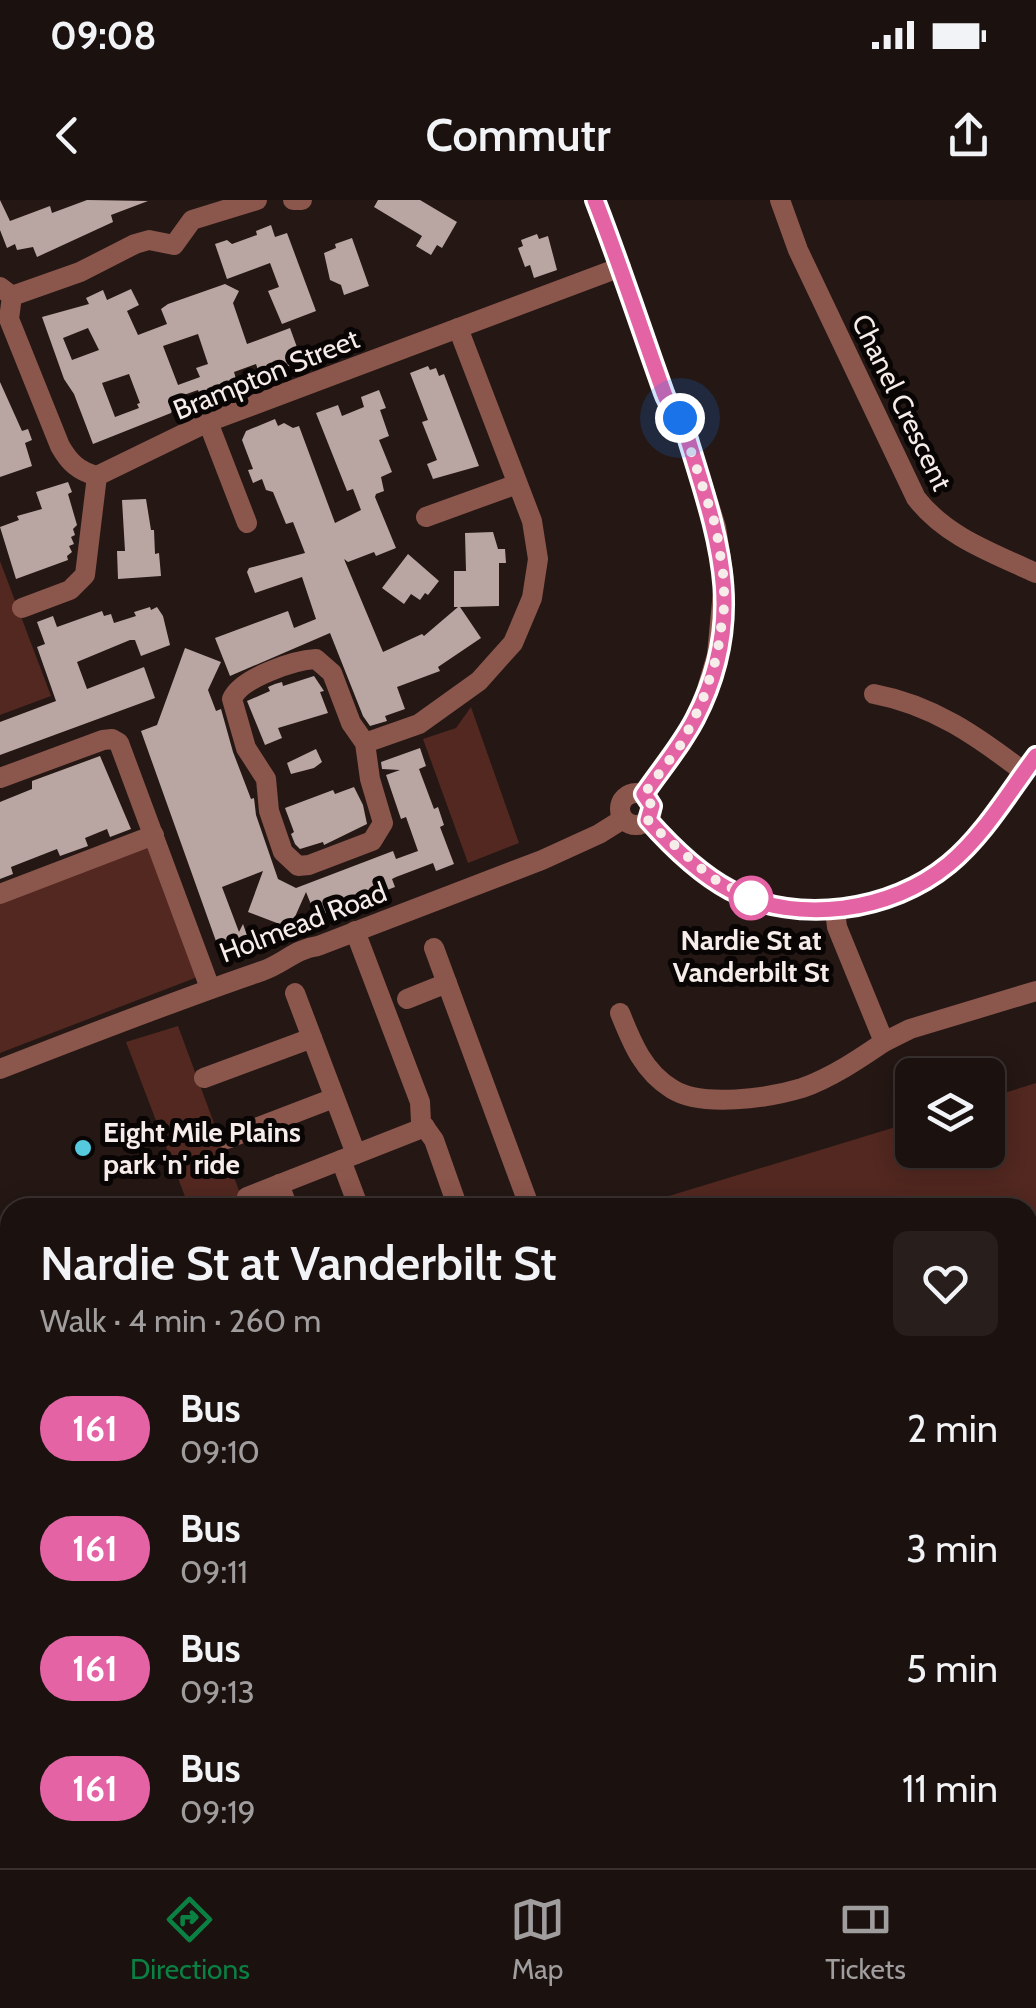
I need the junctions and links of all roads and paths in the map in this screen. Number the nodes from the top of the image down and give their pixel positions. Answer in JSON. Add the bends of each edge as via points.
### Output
{"nodes":[{"id":1,"x":257,"y":200,"type":"edge"},
{"id":2,"x":293,"y":200,"type":"edge"},
{"id":3,"x":302,"y":200,"type":"edge"},
{"id":4,"x":596,"y":200,"type":"edge"},
{"id":5,"x":780,"y":200,"type":"edge"},
{"id":6,"x":620,"y":267,"type":"junction"},
{"id":7,"x":0,"y":277,"type":"edge"},
{"id":8,"x":6,"y":292,"type":"edge"},
{"id":9,"x":458,"y":328,"type":"junction"},
{"id":10,"x":208,"y":422,"type":"junction"},
{"id":11,"x":97,"y":476,"type":"junction"},
{"id":12,"x":517,"y":484,"type":"junction"},
{"id":13,"x":426,"y":517,"type":"dead end"},
{"id":14,"x":248,"y":523,"type":"dead end"},
{"id":15,"x":1036,"y":574,"type":"edge"},
{"id":16,"x":22,"y":608,"type":"dead end"},
{"id":17,"x":874,"y":694,"type":"dead end"},
{"id":18,"x":365,"y":743,"type":"junction"},
{"id":19,"x":1030,"y":764,"type":"edge"},
{"id":20,"x":0,"y":778,"type":"edge"},
{"id":21,"x":644,"y":794,"type":"junction"},
{"id":22,"x":623,"y":819,"type":"junction"},
{"id":23,"x":648,"y":820,"type":"junction"},
{"id":24,"x":154,"y":835,"type":"junction"},
{"id":25,"x":0,"y":894,"type":"edge"},
{"id":26,"x":835,"y":910,"type":"junction"},
{"id":27,"x":355,"y":931,"type":"junction"},
{"id":28,"x":434,"y":948,"type":"dead end"},
{"id":29,"x":447,"y":984,"type":"junction"},
{"id":30,"x":210,"y":988,"type":"junction"},
{"id":31,"x":1036,"y":992,"type":"edge"},
{"id":32,"x":295,"y":993,"type":"dead end"},
{"id":33,"x":408,"y":999,"type":"dead end"},
{"id":34,"x":620,"y":1014,"type":"dead end"},
{"id":35,"x":312,"y":1038,"type":"junction"},
{"id":36,"x":884,"y":1042,"type":"junction"},
{"id":37,"x":0,"y":1069,"type":"edge"},
{"id":38,"x":204,"y":1078,"type":"dead end"},
{"id":39,"x":334,"y":1098,"type":"junction"},
{"id":40,"x":424,"y":1126,"type":"junction"},
{"id":41,"x":227,"y":1139,"type":"dead end"},
{"id":42,"x":348,"y":1157,"type":"junction"},
{"id":43,"x":279,"y":1184,"type":"junction"},
{"id":44,"x":247,"y":1197,"type":"dead end"},
{"id":45,"x":284,"y":1198,"type":"edge"},
{"id":46,"x":357,"y":1198,"type":"edge"},
{"id":47,"x":454,"y":1198,"type":"edge"},
{"id":48,"x":526,"y":1198,"type":"edge"}],
"edges":[{"from":1,"to":8,"type":"street","via":[[192,220],[174,245],[149,240],[80,272]]},
{"from":2,"to":3,"type":"street"},
{"from":4,"to":6,"type":"street","name":"Holmead Road"},
{"from":5,"to":15,"type":"street","name":"Chanel Crescent","via":[[916,498],[949,532]]},
{"from":6,"to":9,"type":"street","name":"Brampton Street"},
{"from":6,"to":21,"type":"street","name":"Holmead Road","via":[[666,400],[685,430],[716,527],[724,580],[717,656],[702,702]]},
{"from":7,"to":8,"type":"street","via":[[12,286]]},
{"from":8,"to":11,"type":"street","via":[[9,318],[68,461]]},
{"from":9,"to":10,"type":"street","name":"Brampton Street"},
{"from":9,"to":12,"type":"street"},
{"from":10,"to":11,"type":"street","name":"Brampton Street"},
{"from":10,"to":14,"type":"street"},
{"from":11,"to":16,"type":"street","via":[[86,575],[70,590]]},
{"from":12,"to":13,"type":"street"},
{"from":12,"to":18,"type":"street","via":[[536,539],[537,575],[520,630],[503,657],[431,717]]},
{"from":17,"to":19,"type":"street","via":[[920,706]]},
{"from":18,"to":18,"type":"street","via":[[382,828],[372,841],[298,866],[283,852],[266,779],[246,748],[232,699],[240,685],[316,659],[332,673],[350,723]]},
{"from":19,"to":26,"type":"street","via":[[947,866],[914,887]]},
{"from":20,"to":24,"type":"street","via":[[112,739],[123,749]]},
{"from":21,"to":22,"type":"street","name":"Holmead Road","via":[[625,797]]},
{"from":21,"to":23,"type":"street","via":[[652,806]]},
{"from":22,"to":23,"type":"street","via":[[637,826]]},
{"from":22,"to":27,"type":"street","name":"Holmead Road","via":[[542,860]]},
{"from":23,"to":26,"type":"street","via":[[730,890],[782,907]]},
{"from":24,"to":25,"type":"street"},
{"from":24,"to":30,"type":"street"},
{"from":26,"to":36,"type":"street"},
{"from":27,"to":30,"type":"street","name":"Holmead Road"},
{"from":27,"to":40,"type":"street"},
{"from":28,"to":29,"type":"street"},
{"from":29,"to":33,"type":"street"},
{"from":29,"to":48,"type":"street"},
{"from":30,"to":37,"type":"street","name":"Holmead Road"},
{"from":31,"to":36,"type":"street"},
{"from":32,"to":35,"type":"street"},
{"from":34,"to":36,"type":"street","via":[[650,1071],[674,1091],[697,1098],[728,1100],[804,1087]]},
{"from":35,"to":38,"type":"street"},
{"from":35,"to":39,"type":"street"},
{"from":39,"to":41,"type":"street"},
{"from":39,"to":42,"type":"street"},
{"from":40,"to":42,"type":"street"},
{"from":40,"to":47,"type":"street"},
{"from":42,"to":43,"type":"street"},
{"from":42,"to":46,"type":"street"},
{"from":43,"to":44,"type":"street"},
{"from":43,"to":45,"type":"street"}]}
